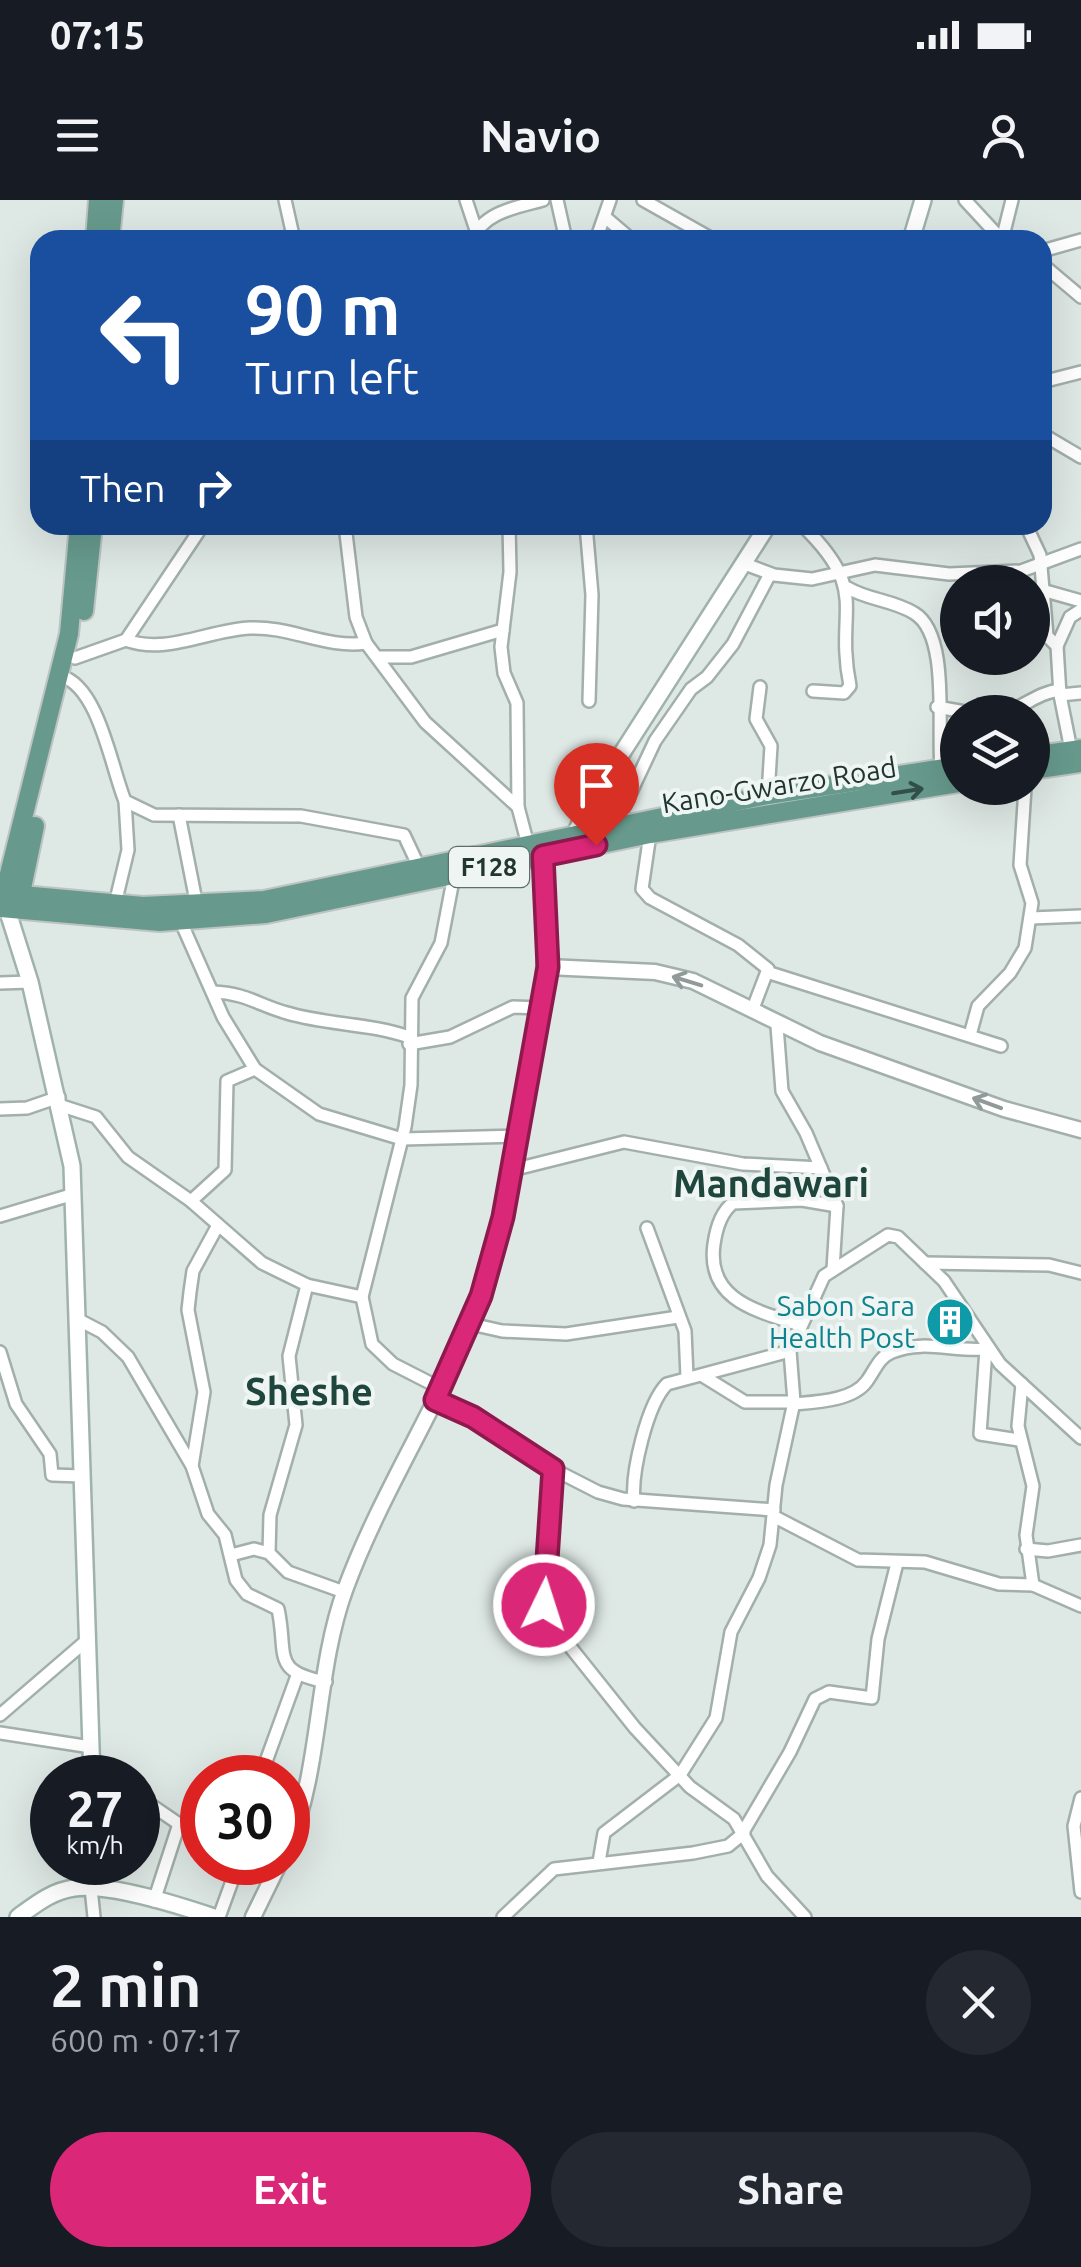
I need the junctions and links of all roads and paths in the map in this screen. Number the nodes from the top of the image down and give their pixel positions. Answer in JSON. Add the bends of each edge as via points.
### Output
{"nodes":[{"id":1,"x":98,"y":200,"type":"edge"},
{"id":2,"x":114,"y":200,"type":"edge"},
{"id":3,"x":285,"y":200,"type":"edge"},
{"id":4,"x":466,"y":200,"type":"edge"},
{"id":5,"x":543,"y":200,"type":"edge"},
{"id":6,"x":557,"y":200,"type":"edge"},
{"id":7,"x":610,"y":200,"type":"edge"},
{"id":8,"x":643,"y":200,"type":"edge"},
{"id":9,"x":924,"y":200,"type":"edge"},
{"id":10,"x":965,"y":200,"type":"edge"},
{"id":11,"x":1012,"y":200,"type":"edge"},
{"id":12,"x":606,"y":217,"type":"junction"},
{"id":13,"x":96,"y":230,"type":"edge"},
{"id":14,"x":111,"y":230,"type":"edge"},
{"id":15,"x":292,"y":230,"type":"edge"},
{"id":16,"x":474,"y":230,"type":"edge"},
{"id":17,"x":481,"y":230,"type":"edge"},
{"id":18,"x":564,"y":230,"type":"edge"},
{"id":19,"x":600,"y":230,"type":"edge"},
{"id":20,"x":621,"y":230,"type":"edge"},
{"id":21,"x":685,"y":230,"type":"edge"},
{"id":22,"x":914,"y":230,"type":"edge"},
{"id":23,"x":993,"y":230,"type":"edge"},
{"id":24,"x":1004,"y":230,"type":"edge"},
{"id":25,"x":1081,"y":240,"type":"edge"},
{"id":26,"x":1052,"y":248,"type":"edge"},
{"id":27,"x":1052,"y":272,"type":"edge"},
{"id":28,"x":1081,"y":297,"type":"edge"},
{"id":29,"x":1081,"y":372,"type":"edge"},
{"id":30,"x":1052,"y":379,"type":"edge"},
{"id":31,"x":1052,"y":440,"type":"edge"},
{"id":32,"x":1081,"y":457,"type":"edge"},
{"id":33,"x":78,"y":535,"type":"edge"},
{"id":34,"x":91,"y":535,"type":"edge"},
{"id":35,"x":196,"y":535,"type":"edge"},
{"id":36,"x":346,"y":535,"type":"edge"},
{"id":37,"x":509,"y":535,"type":"edge"},
{"id":38,"x":587,"y":535,"type":"edge"},
{"id":39,"x":762,"y":535,"type":"edge"},
{"id":40,"x":810,"y":535,"type":"edge"},
{"id":41,"x":1032,"y":535,"type":"edge"},
{"id":42,"x":1081,"y":548,"type":"edge"},
{"id":43,"x":745,"y":564,"type":"junction"},
{"id":44,"x":1040,"y":565,"type":"joint"},
{"id":45,"x":940,"y":572,"type":"edge"},
{"id":46,"x":841,"y":573,"type":"junction"},
{"id":47,"x":770,"y":574,"type":"junction"},
{"id":48,"x":848,"y":588,"type":"junction"},
{"id":49,"x":1050,"y":592,"type":"edge"},
{"id":50,"x":1081,"y":601,"type":"edge"},
{"id":51,"x":1081,"y":610,"type":"edge"},
{"id":52,"x":502,"y":630,"type":"junction"},
{"id":53,"x":1050,"y":639,"type":"edge"},
{"id":54,"x":126,"y":640,"type":"junction"},
{"id":55,"x":366,"y":644,"type":"junction"},
{"id":56,"x":1057,"y":646,"type":"junction"},
{"id":57,"x":380,"y":657,"type":"junction"},
{"id":58,"x":75,"y":658,"type":"junction"},
{"id":59,"x":66,"y":677,"type":"junction"},
{"id":60,"x":760,"y":686,"type":"dead end"},
{"id":61,"x":812,"y":692,"type":"dead end"},
{"id":62,"x":1060,"y":692,"type":"junction"},
{"id":63,"x":1081,"y":693,"type":"edge"},
{"id":64,"x":1034,"y":695,"type":"edge"},
{"id":65,"x":589,"y":701,"type":"dead end"},
{"id":66,"x":937,"y":708,"type":"junction"},
{"id":67,"x":940,"y":708,"type":"edge"},
{"id":68,"x":940,"y":723,"type":"edge"},
{"id":69,"x":1050,"y":758,"type":"edge"},
{"id":70,"x":1078,"y":761,"type":"edge"},
{"id":71,"x":1050,"y":766,"type":"edge"},
{"id":72,"x":940,"y":769,"type":"edge"},
{"id":73,"x":940,"y":784,"type":"edge"},
{"id":74,"x":849,"y":791,"type":"junction"},
{"id":75,"x":768,"y":795,"type":"junction"},
{"id":76,"x":125,"y":801,"type":"junction"},
{"id":77,"x":1024,"y":805,"type":"edge"},
{"id":78,"x":518,"y":806,"type":"junction"},
{"id":79,"x":179,"y":815,"type":"junction"},
{"id":80,"x":615,"y":826,"type":"junction"},
{"id":81,"x":650,"y":834,"type":"junction"},
{"id":82,"x":570,"y":843,"type":"junction"},
{"id":83,"x":537,"y":848,"type":"junction"},
{"id":84,"x":419,"y":867,"type":"junction"},
{"id":85,"x":454,"y":875,"type":"junction"},
{"id":86,"x":115,"y":904,"type":"junction"},
{"id":87,"x":10,"y":905,"type":"edge"},
{"id":88,"x":197,"y":906,"type":"junction"},
{"id":89,"x":1081,"y":916,"type":"edge"},
{"id":90,"x":1031,"y":918,"type":"junction"},
{"id":91,"x":181,"y":922,"type":"junction"},
{"id":92,"x":548,"y":967,"type":"junction"},
{"id":93,"x":770,"y":973,"type":"junction"},
{"id":94,"x":30,"y":982,"type":"junction"},
{"id":95,"x":0,"y":983,"type":"edge"},
{"id":96,"x":213,"y":992,"type":"junction"},
{"id":97,"x":540,"y":1008,"type":"junction"},
{"id":98,"x":752,"y":1011,"type":"junction"},
{"id":99,"x":778,"y":1026,"type":"junction"},
{"id":100,"x":970,"y":1035,"type":"junction"},
{"id":101,"x":409,"y":1040,"type":"junction"},
{"id":102,"x":1001,"y":1046,"type":"dead end"},
{"id":103,"x":254,"y":1068,"type":"junction"},
{"id":104,"x":60,"y":1102,"type":"junction"},
{"id":105,"x":0,"y":1110,"type":"edge"},
{"id":106,"x":1081,"y":1130,"type":"edge"},
{"id":107,"x":518,"y":1136,"type":"junction"},
{"id":108,"x":402,"y":1139,"type":"junction"},
{"id":109,"x":820,"y":1168,"type":"junction"},
{"id":110,"x":512,"y":1170,"type":"junction"},
{"id":111,"x":74,"y":1194,"type":"junction"},
{"id":112,"x":191,"y":1201,"type":"junction"},
{"id":113,"x":837,"y":1206,"type":"junction"},
{"id":114,"x":0,"y":1216,"type":"edge"},
{"id":115,"x":217,"y":1227,"type":"junction"},
{"id":116,"x":647,"y":1228,"type":"dead end"},
{"id":117,"x":925,"y":1263,"type":"junction"},
{"id":118,"x":833,"y":1269,"type":"junction"},
{"id":119,"x":1081,"y":1272,"type":"edge"},
{"id":120,"x":308,"y":1284,"type":"junction"},
{"id":121,"x":362,"y":1297,"type":"junction"},
{"id":122,"x":678,"y":1317,"type":"junction"},
{"id":123,"x":79,"y":1320,"type":"junction"},
{"id":124,"x":470,"y":1324,"type":"junction"},
{"id":125,"x":800,"y":1325,"type":"junction"},
{"id":126,"x":986,"y":1349,"type":"junction"},
{"id":127,"x":790,"y":1351,"type":"junction"},
{"id":128,"x":0,"y":1352,"type":"edge"},
{"id":129,"x":703,"y":1376,"type":"junction"},
{"id":130,"x":687,"y":1377,"type":"junction"},
{"id":131,"x":1022,"y":1384,"type":"junction"},
{"id":132,"x":438,"y":1394,"type":"junction"},
{"id":133,"x":794,"y":1403,"type":"junction"},
{"id":134,"x":1081,"y":1438,"type":"edge"},
{"id":135,"x":1019,"y":1440,"type":"junction"},
{"id":136,"x":192,"y":1466,"type":"junction"},
{"id":137,"x":553,"y":1469,"type":"junction"},
{"id":138,"x":82,"y":1476,"type":"junction"},
{"id":139,"x":634,"y":1501,"type":"junction"},
{"id":140,"x":774,"y":1514,"type":"junction"},
{"id":141,"x":1081,"y":1545,"type":"edge"},
{"id":142,"x":1026,"y":1549,"type":"junction"},
{"id":143,"x":269,"y":1552,"type":"junction"},
{"id":144,"x":231,"y":1556,"type":"junction"},
{"id":145,"x":897,"y":1563,"type":"junction"},
{"id":146,"x":1033,"y":1585,"type":"junction"},
{"id":147,"x":344,"y":1592,"type":"junction"},
{"id":148,"x":1081,"y":1606,"type":"edge"},
{"id":149,"x":86,"y":1640,"type":"junction"},
{"id":150,"x":297,"y":1676,"type":"junction"},
{"id":151,"x":326,"y":1682,"type":"junction"},
{"id":152,"x":0,"y":1715,"type":"edge"},
{"id":153,"x":0,"y":1733,"type":"edge"},
{"id":154,"x":90,"y":1748,"type":"junction"},
{"id":155,"x":91,"y":1755,"type":"edge"},
{"id":156,"x":268,"y":1755,"type":"edge"},
{"id":157,"x":309,"y":1755,"type":"edge"},
{"id":158,"x":680,"y":1776,"type":"junction"},
{"id":159,"x":1081,"y":1798,"type":"edge"},
{"id":160,"x":160,"y":1811,"type":"edge"},
{"id":161,"x":178,"y":1824,"type":"joint"},
{"id":162,"x":1078,"y":1828,"type":"edge"},
{"id":163,"x":744,"y":1832,"type":"junction"},
{"id":164,"x":599,"y":1862,"type":"junction"},
{"id":165,"x":91,"y":1885,"type":"edge"},
{"id":166,"x":229,"y":1885,"type":"edge"},
{"id":167,"x":269,"y":1885,"type":"edge"},
{"id":168,"x":91,"y":1888,"type":"junction"},
{"id":169,"x":1081,"y":1892,"type":"edge"},
{"id":170,"x":154,"y":1901,"type":"junction"},
{"id":171,"x":26,"y":1914,"type":"edge"},
{"id":172,"x":94,"y":1917,"type":"edge"},
{"id":173,"x":216,"y":1917,"type":"edge"},
{"id":174,"x":253,"y":1917,"type":"edge"},
{"id":175,"x":503,"y":1917,"type":"edge"},
{"id":176,"x":805,"y":1917,"type":"edge"}],
"edges":[{"from":1,"to":13,"type":"main road"},
{"from":2,"to":14,"type":"main road"},
{"from":3,"to":15,"type":"street"},
{"from":4,"to":16,"type":"street"},
{"from":5,"to":17,"type":"street","via":[[502,212]]},
{"from":6,"to":18,"type":"street"},
{"from":7,"to":12,"type":"street"},
{"from":8,"to":21,"type":"street"},
{"from":9,"to":22,"type":"main road"},
{"from":10,"to":23,"type":"street"},
{"from":11,"to":24,"type":"street"},
{"from":12,"to":19,"type":"street"},
{"from":12,"to":20,"type":"street"},
{"from":25,"to":26,"type":"street"},
{"from":27,"to":28,"type":"street"},
{"from":29,"to":30,"type":"street"},
{"from":31,"to":32,"type":"street"},
{"from":33,"to":59,"type":"main road"},
{"from":34,"to":58,"type":"main road"},
{"from":35,"to":54,"type":"street"},
{"from":36,"to":55,"type":"street","via":[[356,617]]},
{"from":37,"to":52,"type":"street"},
{"from":38,"to":65,"type":"street"},
{"from":39,"to":43,"type":"main road"},
{"from":40,"to":46,"type":"street"},
{"from":41,"to":44,"type":"street"},
{"from":42,"to":44,"type":"street"},
{"from":43,"to":47,"type":"street"},
{"from":43,"to":82,"type":"main road"},
{"from":45,"to":46,"type":"street","via":[[864,566]]},
{"from":46,"to":47,"type":"street","via":[[812,579]]},
{"from":46,"to":48,"type":"street"},
{"from":47,"to":80,"type":"street","via":[[732,644],[655,741]]},
{"from":48,"to":61,"type":"street","via":[[850,686],[844,693]]},
{"from":48,"to":66,"type":"street","via":[[924,620],[938,645]]},
{"from":49,"to":50,"type":"street"},
{"from":51,"to":56,"type":"street","via":[[1070,617]]},
{"from":52,"to":57,"type":"street","via":[[411,658]]},
{"from":52,"to":78,"type":"street","via":[[501,659],[517,703]]},
{"from":53,"to":56,"type":"street"},
{"from":54,"to":55,"type":"street","via":[[158,646],[250,628]]},
{"from":54,"to":58,"type":"street"},
{"from":55,"to":57,"type":"street"},
{"from":56,"to":62,"type":"street"},
{"from":57,"to":78,"type":"street","via":[[425,722]]},
{"from":58,"to":59,"type":"main road"},
{"from":59,"to":76,"type":"street","via":[[94,708]]},
{"from":59,"to":87,"type":"main road"},
{"from":60,"to":75,"type":"street","via":[[756,719],[772,746]]},
{"from":62,"to":63,"type":"street"},
{"from":62,"to":64,"type":"street"},
{"from":62,"to":70,"type":"street"},
{"from":66,"to":67,"type":"street"},
{"from":66,"to":68,"type":"street"},
{"from":69,"to":70,"type":"main road"},
{"from":70,"to":71,"type":"main road"},
{"from":72,"to":74,"type":"main road","name":"Kano-Gwarzo Road","number":"F128"},
{"from":74,"to":73,"type":"main road","name":"Kano-Gwarzo Road","number":"F128","one_way":true},
{"from":74,"to":75,"type":"main road","name":"Kano-Gwarzo Road","number":"F128"},
{"from":74,"to":81,"type":"main road","name":"Kano-Gwarzo Road","number":"F128"},
{"from":75,"to":80,"type":"main road","name":"Kano-Gwarzo Road","number":"F128"},
{"from":76,"to":79,"type":"street","via":[[154,815]]},
{"from":76,"to":86,"type":"street","via":[[128,850]]},
{"from":77,"to":90,"type":"street","via":[[1020,865]]},
{"from":78,"to":83,"type":"street"},
{"from":79,"to":84,"type":"street","via":[[301,816],[404,835]]},
{"from":79,"to":88,"type":"street"},
{"from":80,"to":82,"type":"main road","name":"Kano-Gwarzo Road","number":"F128"},
{"from":81,"to":82,"type":"main road","name":"Kano-Gwarzo Road","number":"F128"},
{"from":81,"to":93,"type":"street","via":[[642,889],[738,944]]},
{"from":82,"to":83,"type":"main road","name":"Kano-Gwarzo Road","number":"F128"},
{"from":83,"to":84,"type":"main road","name":"Kano-Gwarzo Road","number":"F128"},
{"from":83,"to":85,"type":"main road","name":"Kano-Gwarzo Road","number":"F128"},
{"from":83,"to":92,"type":"street"},
{"from":84,"to":88,"type":"main road","name":"Kano-Gwarzo Road","number":"F128","via":[[283,897]]},
{"from":85,"to":91,"type":"main road","name":"Kano-Gwarzo Road","number":"F128","via":[[266,914]]},
{"from":85,"to":101,"type":"street","via":[[441,944],[412,998]]},
{"from":86,"to":87,"type":"main road","name":"Kano-Gwarzo Road","number":"F128"},
{"from":86,"to":88,"type":"main road","name":"Kano-Gwarzo Road","number":"F128"},
{"from":87,"to":91,"type":"main road","name":"Kano-Gwarzo Road","number":"F128"},
{"from":87,"to":94,"type":"main road"},
{"from":89,"to":90,"type":"street"},
{"from":90,"to":100,"type":"street","via":[[1026,948],[978,1006]]},
{"from":91,"to":96,"type":"street"},
{"from":92,"to":97,"type":"street"},
{"from":98,"to":92,"type":"street","one_way":true,"via":[[694,981],[655,972]]},
{"from":93,"to":98,"type":"street"},
{"from":93,"to":100,"type":"street"},
{"from":94,"to":95,"type":"street"},
{"from":94,"to":104,"type":"main road"},
{"from":96,"to":101,"type":"street","via":[[250,996],[282,1012],[380,1027]]},
{"from":96,"to":103,"type":"street"},
{"from":97,"to":101,"type":"street","via":[[514,1007],[450,1036]]},
{"from":97,"to":107,"type":"street"},
{"from":98,"to":99,"type":"street"},
{"from":106,"to":99,"type":"street","one_way":true,"via":[[1004,1109]]},
{"from":99,"to":109,"type":"street","via":[[782,1092]]},
{"from":100,"to":102,"type":"street"},
{"from":101,"to":108,"type":"street","via":[[411,1084]]},
{"from":103,"to":108,"type":"street","via":[[319,1114]]},
{"from":103,"to":112,"type":"street","via":[[227,1082],[225,1170]]},
{"from":104,"to":105,"type":"street"},
{"from":104,"to":111,"type":"main road"},
{"from":104,"to":112,"type":"street","via":[[96,1117],[128,1157]]},
{"from":107,"to":108,"type":"street"},
{"from":107,"to":110,"type":"street"},
{"from":108,"to":121,"type":"street"},
{"from":109,"to":110,"type":"street","via":[[743,1164],[624,1142]]},
{"from":109,"to":113,"type":"street"},
{"from":110,"to":124,"type":"street"},
{"from":111,"to":114,"type":"street"},
{"from":111,"to":123,"type":"main road"},
{"from":112,"to":115,"type":"street"},
{"from":113,"to":118,"type":"street"},
{"from":113,"to":125,"type":"street","via":[[733,1203],[715,1236],[712,1260],[720,1286],[736,1302]]},
{"from":115,"to":120,"type":"street","via":[[262,1262]]},
{"from":115,"to":136,"type":"street","via":[[193,1271],[188,1310],[204,1392]]},
{"from":116,"to":122,"type":"street"},
{"from":117,"to":118,"type":"street","via":[[888,1235]]},
{"from":117,"to":119,"type":"street","via":[[1049,1264]]},
{"from":117,"to":126,"type":"street","via":[[944,1281]]},
{"from":118,"to":125,"type":"street"},
{"from":120,"to":121,"type":"street"},
{"from":120,"to":143,"type":"street","via":[[288,1356],[296,1425],[270,1515]]},
{"from":121,"to":132,"type":"street","via":[[372,1344]]},
{"from":122,"to":124,"type":"street","via":[[566,1334]]},
{"from":122,"to":130,"type":"street"},
{"from":123,"to":136,"type":"street","via":[[128,1356]]},
{"from":123,"to":138,"type":"main road"},
{"from":124,"to":132,"type":"street"},
{"from":125,"to":127,"type":"street"},
{"from":126,"to":131,"type":"street"},
{"from":126,"to":133,"type":"street","via":[[929,1344],[898,1350],[880,1360],[861,1388],[827,1401]]},
{"from":126,"to":135,"type":"street","via":[[980,1434]]},
{"from":127,"to":129,"type":"street"},
{"from":127,"to":133,"type":"street"},
{"from":128,"to":138,"type":"street","via":[[16,1404],[50,1454],[52,1475]]},
{"from":129,"to":130,"type":"street"},
{"from":129,"to":133,"type":"street","via":[[745,1402]]},
{"from":130,"to":139,"type":"street","via":[[659,1391],[634,1464]]},
{"from":131,"to":134,"type":"street"},
{"from":131,"to":135,"type":"street"},
{"from":132,"to":137,"type":"street"},
{"from":132,"to":147,"type":"street","via":[[377,1507]]},
{"from":133,"to":140,"type":"street"},
{"from":135,"to":142,"type":"street","via":[[1033,1486]]},
{"from":136,"to":144,"type":"street"},
{"from":137,"to":139,"type":"street"},
{"from":137,"to":158,"type":"street","via":[[544,1605],[566,1645]]},
{"from":138,"to":149,"type":"main road"},
{"from":139,"to":140,"type":"street"},
{"from":140,"to":145,"type":"street","via":[[842,1554]]},
{"from":140,"to":158,"type":"street","via":[[759,1578],[732,1632],[716,1718]]},
{"from":141,"to":142,"type":"street"},
{"from":142,"to":146,"type":"street"},
{"from":143,"to":144,"type":"street"},
{"from":143,"to":147,"type":"street","via":[[288,1572]]},
{"from":144,"to":150,"type":"street","via":[[247,1594],[278,1609],[286,1664]]},
{"from":145,"to":146,"type":"street","via":[[926,1562],[999,1584]]},
{"from":145,"to":163,"type":"street","via":[[871,1699],[829,1692],[815,1699]]},
{"from":146,"to":148,"type":"street"},
{"from":147,"to":151,"type":"street"},
{"from":149,"to":152,"type":"street"},
{"from":149,"to":154,"type":"main road"},
{"from":150,"to":151,"type":"street"},
{"from":150,"to":156,"type":"street"},
{"from":151,"to":157,"type":"street"},
{"from":153,"to":154,"type":"street"},
{"from":154,"to":155,"type":"main road"},
{"from":158,"to":163,"type":"street"},
{"from":158,"to":164,"type":"street","via":[[604,1833]]},
{"from":159,"to":162,"type":"street"},
{"from":160,"to":161,"type":"street"},
{"from":161,"to":170,"type":"street"},
{"from":162,"to":169,"type":"street"},
{"from":163,"to":164,"type":"street","via":[[728,1846],[694,1854]]},
{"from":163,"to":176,"type":"street","via":[[767,1876]]},
{"from":164,"to":175,"type":"street","via":[[554,1869]]},
{"from":165,"to":168,"type":"main road"},
{"from":166,"to":173,"type":"street"},
{"from":167,"to":174,"type":"street"},
{"from":168,"to":170,"type":"main road"},
{"from":168,"to":171,"type":"main road","via":[[61,1892]]},
{"from":168,"to":172,"type":"street"},
{"from":170,"to":173,"type":"main road"}]}
